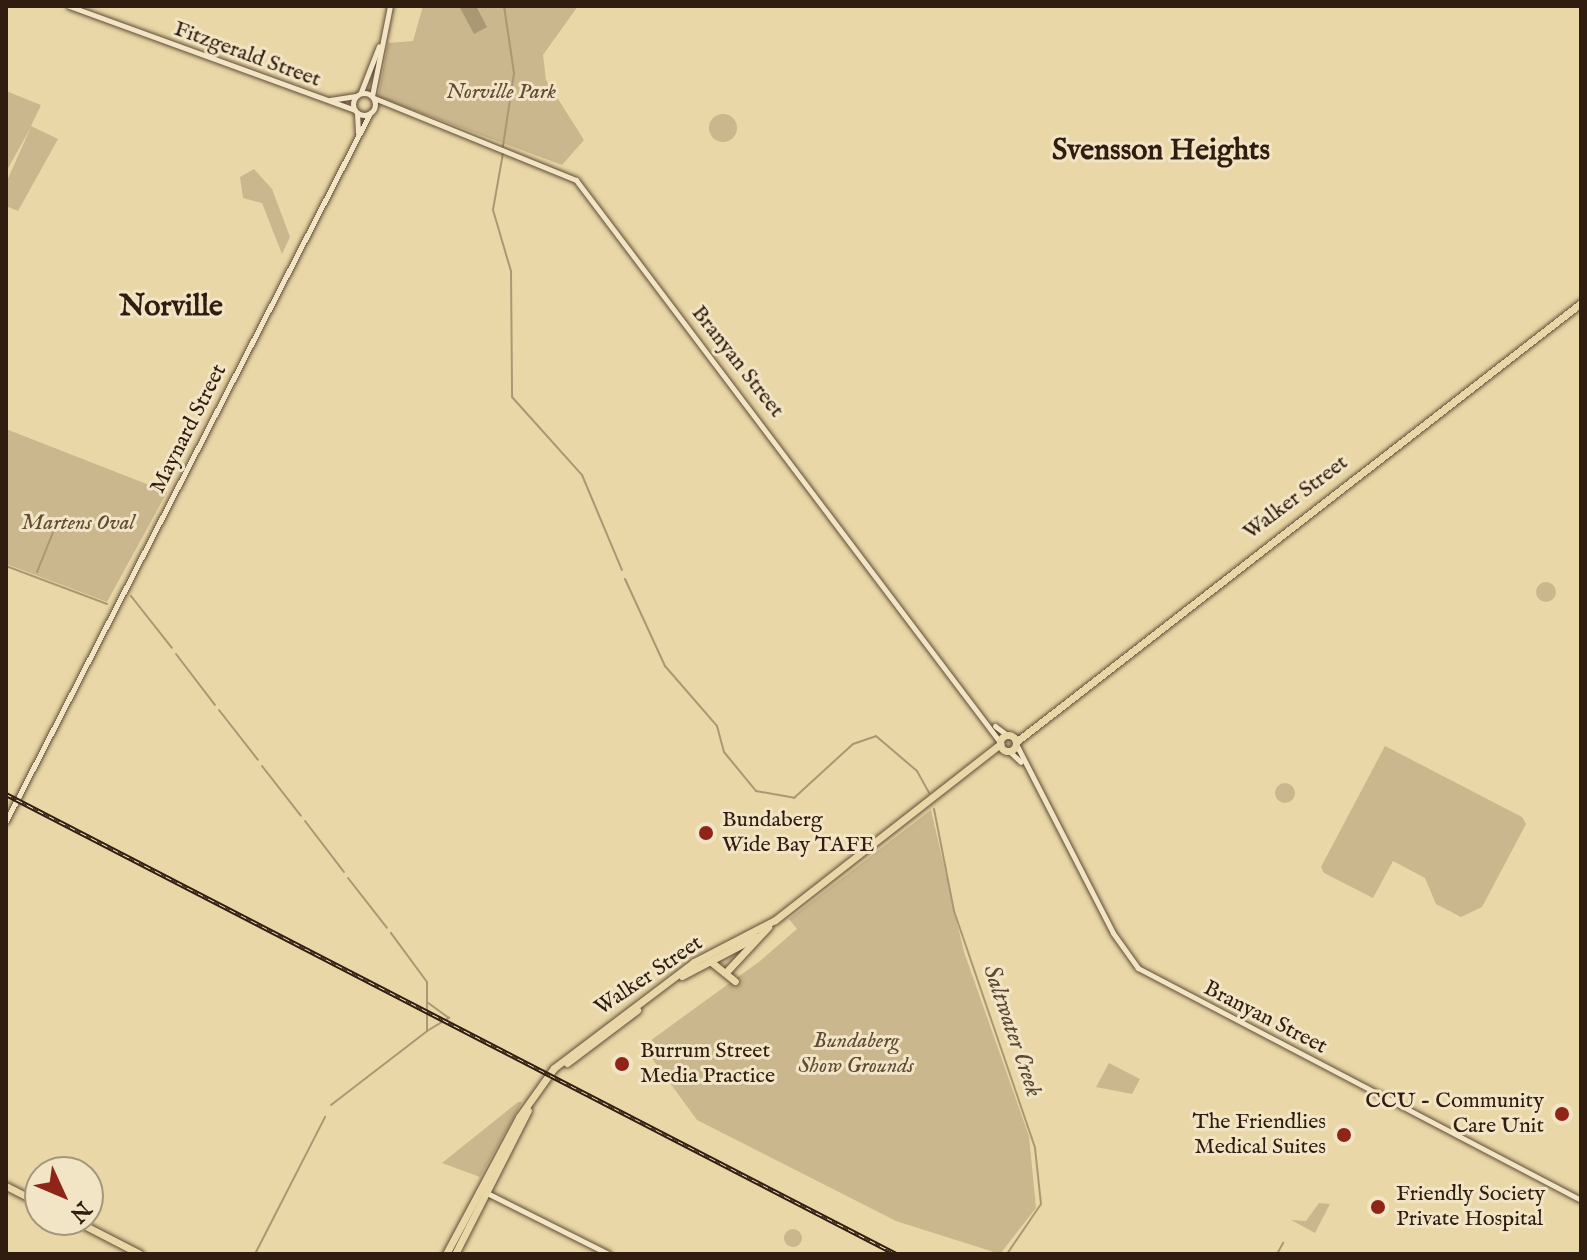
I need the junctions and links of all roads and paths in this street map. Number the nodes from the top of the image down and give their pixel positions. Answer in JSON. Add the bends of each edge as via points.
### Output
{"nodes":[{"id":1,"x":69,"y":6,"type":"edge"},
{"id":2,"x":390,"y":6,"type":"edge"},
{"id":3,"x":381,"y":41,"type":"junction"},
{"id":4,"x":358,"y":94,"type":"junction"},
{"id":5,"x":373,"y":97,"type":"junction"},
{"id":6,"x":325,"y":100,"type":"junction"},
{"id":7,"x":391,"y":109,"type":"junction"},
{"id":8,"x":356,"y":112,"type":"junction"},
{"id":9,"x":372,"y":112,"type":"junction"},
{"id":10,"x":357,"y":138,"type":"junction"},
{"id":11,"x":1581,"y":303,"type":"edge"},
{"id":12,"x":991,"y":723,"type":"junction"},
{"id":13,"x":1012,"y":739,"type":"junction"},
{"id":14,"x":1000,"y":743,"type":"junction"},
{"id":15,"x":1008,"y":751,"type":"junction"},
{"id":16,"x":981,"y":763,"type":"junction"},
{"id":17,"x":1026,"y":769,"type":"junction"},
{"id":18,"x":6,"y":821,"type":"edge"},
{"id":19,"x":775,"y":920,"type":"junction"},
{"id":20,"x":768,"y":927,"type":"junction"},
{"id":21,"x":720,"y":953,"type":"junction"},
{"id":22,"x":710,"y":961,"type":"junction"},
{"id":23,"x":728,"y":970,"type":"dead end"},
{"id":24,"x":735,"y":981,"type":"dead end"},
{"id":25,"x":551,"y":1074,"type":"junction"},
{"id":26,"x":531,"y":1100,"type":"junction"},
{"id":27,"x":6,"y":1186,"type":"edge"},
{"id":28,"x":487,"y":1193,"type":"junction"},
{"id":29,"x":24,"y":1195,"type":"edge"},
{"id":30,"x":1581,"y":1200,"type":"edge"},
{"id":31,"x":104,"y":1235,"type":"edge"},
{"id":32,"x":140,"y":1254,"type":"edge"},
{"id":33,"x":446,"y":1254,"type":"edge"},
{"id":34,"x":455,"y":1254,"type":"edge"},
{"id":35,"x":609,"y":1254,"type":"edge"}],
"edges":[{"from":1,"to":6,"type":"street","name":"Fitzgerald Street"},
{"from":2,"to":3,"type":"street"},
{"from":3,"to":4,"type":"street","name":"Maynard Street"},
{"from":3,"to":5,"type":"street"},
{"from":4,"to":5,"type":"street","name":"Branyan Street"},
{"from":4,"to":6,"type":"street","name":"Fitzgerald Street"},
{"from":4,"to":8,"type":"street","name":"Maynard Street"},
{"from":5,"to":7,"type":"street","name":"Branyan Street"},
{"from":5,"to":9,"type":"street"},
{"from":6,"to":8,"type":"street","name":"Fitzgerald Street"},
{"from":7,"to":9,"type":"street","name":"Branyan Street"},
{"from":7,"to":12,"type":"street","name":"Branyan Street","via":[[578,182]]},
{"from":8,"to":9,"type":"street","name":"Fitzgerald Street"},
{"from":8,"to":10,"type":"street","name":"Maynard Street"},
{"from":9,"to":10,"type":"street","name":"Maynard Street"},
{"from":10,"to":18,"type":"street","name":"Maynard Street"},
{"from":11,"to":13,"type":"main road","name":"Walker Street"},
{"from":12,"to":13,"type":"street","name":"Branyan Street"},
{"from":12,"to":14,"type":"street","name":"Branyan Street"},
{"from":13,"to":14,"type":"main road","name":"Walker Street"},
{"from":13,"to":15,"type":"main road"},
{"from":13,"to":17,"type":"street","name":"Branyan Street"},
{"from":14,"to":15,"type":"main road"},
{"from":14,"to":16,"type":"main road","name":"Walker Street"},
{"from":15,"to":16,"type":"main road","name":"Walker Street"},
{"from":15,"to":17,"type":"street","name":"Branyan Street"},
{"from":16,"to":19,"type":"main road","name":"Walker Street"},
{"from":17,"to":30,"type":"street","name":"Branyan Street","via":[[1138,968]]},
{"from":19,"to":20,"type":"main road","name":"Walker Street"},
{"from":19,"to":21,"type":"main road","name":"Walker Street"},
{"from":20,"to":21,"type":"main road","name":"Walker Street"},
{"from":20,"to":23,"type":"main road"},
{"from":21,"to":22,"type":"main road","name":"Walker Street"},
{"from":21,"to":25,"type":"main road","name":"Walker Street"},
{"from":22,"to":24,"type":"main road"},
{"from":22,"to":25,"type":"main road","name":"Walker Street"},
{"from":25,"to":26,"type":"main road","name":"Walker Street"},
{"from":26,"to":28,"type":"main road","name":"Walker Street"},
{"from":26,"to":33,"type":"main road","name":"Walker Street"},
{"from":27,"to":29,"type":"main road"},
{"from":28,"to":34,"type":"main road","name":"Walker Street"},
{"from":28,"to":35,"type":"street"},
{"from":31,"to":32,"type":"main road"}]}
